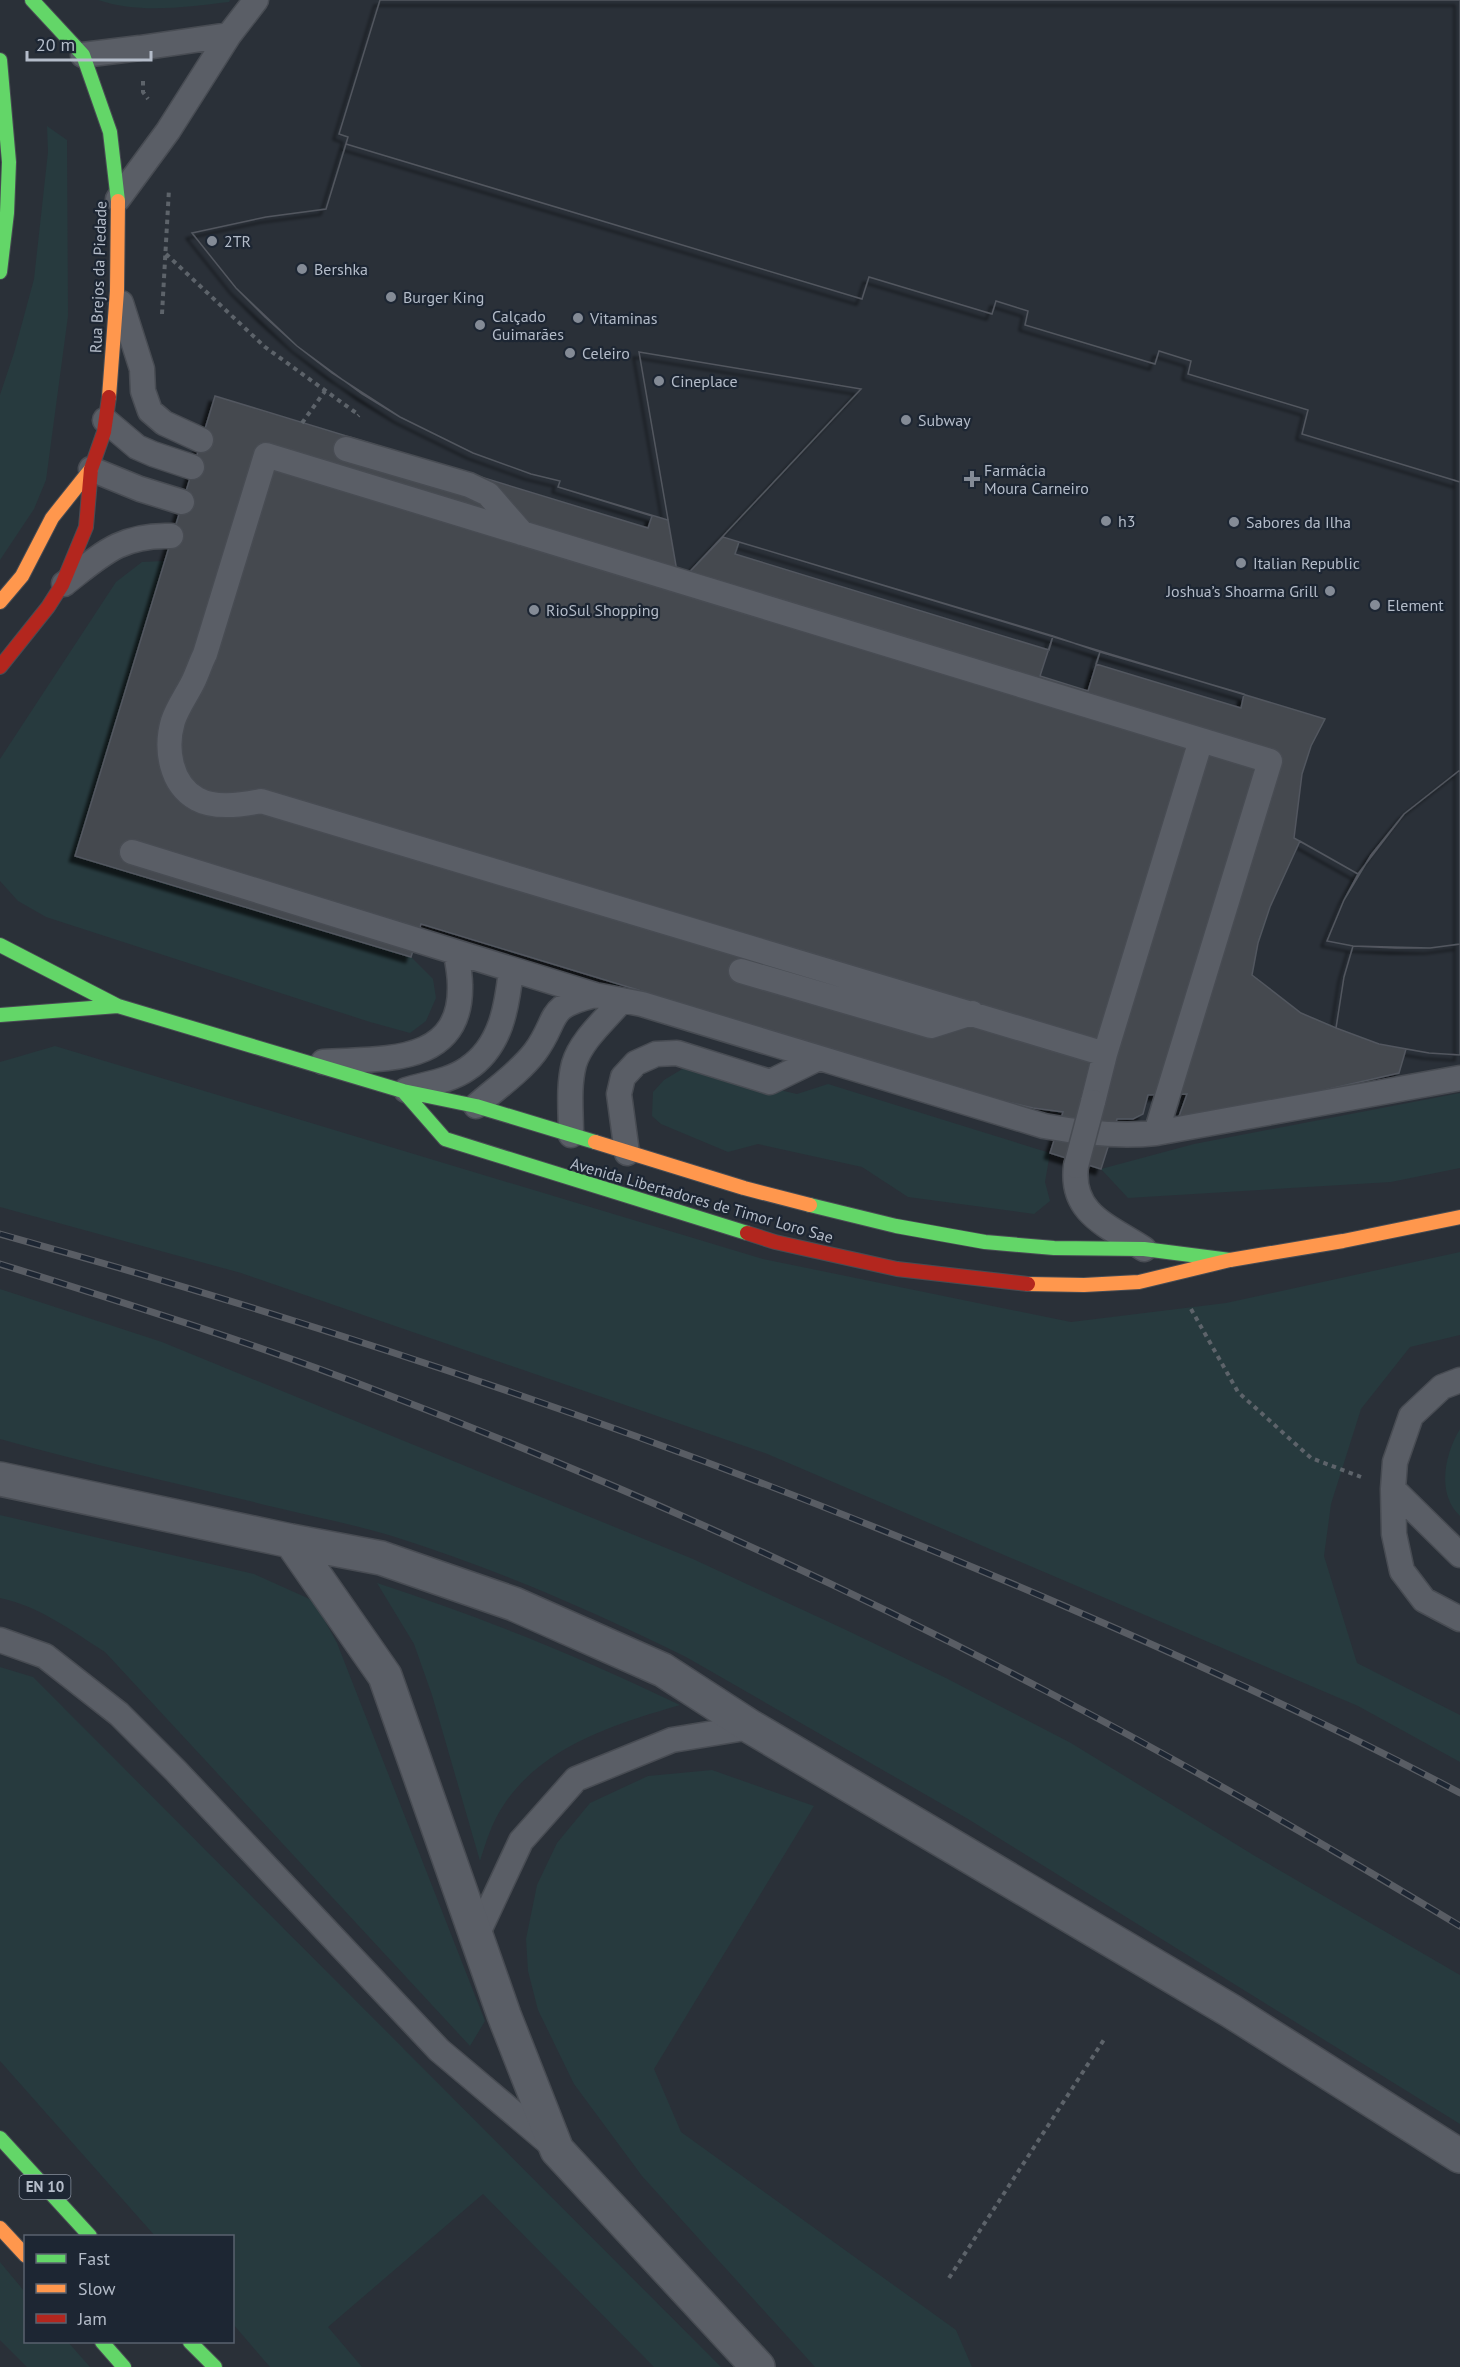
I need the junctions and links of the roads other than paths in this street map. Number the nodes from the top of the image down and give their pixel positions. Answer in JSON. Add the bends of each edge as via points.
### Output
{"nodes":[{"id":1,"x":33,"y":0,"type":"edge"},
{"id":2,"x":256,"y":0,"type":"edge"},
{"id":3,"x":229,"y":35,"type":"junction"},
{"id":4,"x":82,"y":55,"type":"junction"},
{"id":5,"x":0,"y":60,"type":"edge"},
{"id":6,"x":118,"y":199,"type":"junction"},
{"id":7,"x":0,"y":272,"type":"edge"},
{"id":8,"x":117,"y":291,"type":"junction"},
{"id":9,"x":105,"y":420,"type":"junction"},
{"id":10,"x":201,"y":440,"type":"dead end"},
{"id":11,"x":346,"y":449,"type":"dead end"},
{"id":12,"x":192,"y":467,"type":"dead end"},
{"id":13,"x":91,"y":469,"type":"junction"},
{"id":14,"x":182,"y":502,"type":"dead end"},
{"id":15,"x":522,"y":533,"type":"junction"},
{"id":16,"x":171,"y":536,"type":"dead end"},
{"id":17,"x":62,"y":585,"type":"junction"},
{"id":18,"x":0,"y":602,"type":"edge"},
{"id":19,"x":0,"y":667,"type":"edge"},
{"id":20,"x":1201,"y":740,"type":"junction"},
{"id":21,"x":132,"y":852,"type":"dead end"},
{"id":22,"x":0,"y":945,"type":"edge"},
{"id":23,"x":456,"y":953,"type":"junction"},
{"id":24,"x":511,"y":970,"type":"junction"},
{"id":25,"x":741,"y":971,"type":"dead end"},
{"id":26,"x":595,"y":995,"type":"junction"},
{"id":27,"x":622,"y":1000,"type":"junction"},
{"id":28,"x":118,"y":1006,"type":"junction"},
{"id":29,"x":972,"y":1013,"type":"junction"},
{"id":30,"x":0,"y":1015,"type":"edge"},
{"id":31,"x":1105,"y":1054,"type":"junction"},
{"id":32,"x":819,"y":1058,"type":"junction"},
{"id":33,"x":309,"y":1063,"type":"junction"},
{"id":34,"x":1460,"y":1078,"type":"edge"},
{"id":35,"x":403,"y":1091,"type":"junction"},
{"id":36,"x":472,"y":1110,"type":"junction"},
{"id":37,"x":1156,"y":1133,"type":"junction"},
{"id":38,"x":576,"y":1144,"type":"junction"},
{"id":39,"x":627,"y":1153,"type":"junction"},
{"id":40,"x":592,"y":1171,"type":"dead end"},
{"id":41,"x":602,"y":1188,"type":"junction"},
{"id":42,"x":1460,"y":1217,"type":"edge"},
{"id":43,"x":1144,"y":1249,"type":"junction"},
{"id":44,"x":1230,"y":1260,"type":"junction"},
{"id":45,"x":1460,"y":1380,"type":"edge"},
{"id":46,"x":0,"y":1479,"type":"edge"},
{"id":47,"x":1393,"y":1489,"type":"junction"},
{"id":48,"x":291,"y":1541,"type":"junction"},
{"id":49,"x":1460,"y":1555,"type":"edge"},
{"id":50,"x":1460,"y":1619,"type":"edge"},
{"id":51,"x":0,"y":1640,"type":"edge"},
{"id":52,"x":751,"y":1727,"type":"junction"},
{"id":53,"x":477,"y":1935,"type":"junction"},
{"id":54,"x":0,"y":2138,"type":"edge"},
{"id":55,"x":557,"y":2150,"type":"junction"},
{"id":56,"x":1460,"y":2156,"type":"edge"},
{"id":57,"x":0,"y":2228,"type":"edge"},
{"id":58,"x":89,"y":2235,"type":"edge"},
{"id":59,"x":24,"y":2254,"type":"edge"},
{"id":60,"x":103,"y":2343,"type":"edge"},
{"id":61,"x":191,"y":2343,"type":"edge"},
{"id":62,"x":124,"y":2367,"type":"edge"},
{"id":63,"x":214,"y":2367,"type":"edge"},
{"id":64,"x":758,"y":2367,"type":"edge"}],
"edges":[{"from":1,"to":4,"type":"main road","name":"Rua Brejos da Piedade"},
{"from":2,"to":3,"type":"lane"},
{"from":3,"to":4,"type":"lane"},
{"from":3,"to":6,"type":"lane","via":[[168,131]]},
{"from":4,"to":6,"type":"main road","name":"Rua Brejos da Piedade","via":[[110,132]]},
{"from":5,"to":7,"type":"main road","via":[[9,162]]},
{"from":6,"to":8,"type":"main road","name":"Rua Brejos da Piedade"},
{"from":8,"to":9,"type":"main road","name":"Rua Brejos da Piedade"},
{"from":8,"to":10,"type":"lane","via":[[142,369],[143,392],[150,411],[164,423]]},
{"from":9,"to":12,"type":"lane","via":[[137,447]]},
{"from":9,"to":13,"type":"main road","name":"Rua Brejos da Piedade"},
{"from":11,"to":15,"type":"lane","via":[[488,494]]},
{"from":13,"to":14,"type":"lane"},
{"from":13,"to":17,"type":"main road","name":"Rua Brejos da Piedade","via":[[86,527]]},
{"from":13,"to":18,"type":"main road","name":"Rua Brejos da Piedade","via":[[52,518],[22,576]]},
{"from":15,"to":20,"type":"lane"},
{"from":15,"to":29,"type":"lane","via":[[266,455],[205,654],[174,719],[170,752],[173,770],[181,784],[197,799],[221,805],[261,801]]},
{"from":16,"to":17,"type":"lane","via":[[134,538],[102,554]]},
{"from":17,"to":19,"type":"main road","name":"Rua Brejos da Piedade"},
{"from":20,"to":31,"type":"lane"},
{"from":20,"to":37,"type":"lane","via":[[1270,761]]},
{"from":21,"to":23,"type":"lane"},
{"from":22,"to":28,"type":"main road","name":"Avenida Libertadores de Timor Loro Sae"},
{"from":23,"to":24,"type":"lane"},
{"from":23,"to":33,"type":"lane","via":[[460,986],[457,1010],[439,1041],[423,1052],[399,1057]]},
{"from":24,"to":26,"type":"lane"},
{"from":24,"to":35,"type":"lane","via":[[508,1000],[491,1046],[468,1069]]},
{"from":25,"to":29,"type":"lane","via":[[931,1026]]},
{"from":26,"to":27,"type":"lane"},
{"from":26,"to":36,"type":"lane","via":[[566,1004],[556,1012],[536,1051]]},
{"from":27,"to":32,"type":"lane"},
{"from":27,"to":38,"type":"lane","via":[[590,1037],[575,1062],[571,1079]]},
{"from":28,"to":30,"type":"main road","name":"Avenida Libertadores de Timor Loro Sae"},
{"from":28,"to":33,"type":"main road","name":"Avenida Libertadores de Timor Loro Sae"},
{"from":29,"to":31,"type":"lane"},
{"from":31,"to":43,"type":"lane","bridge":true,"via":[[1076,1166],[1076,1193],[1090,1213]]},
{"from":32,"to":37,"type":"lane","via":[[1044,1126],[1126,1136]]},
{"from":32,"to":39,"type":"lane","via":[[770,1082],[676,1053],[656,1054],[636,1063],[623,1077],[619,1094]]},
{"from":33,"to":35,"type":"main road","name":"Avenida Libertadores de Timor Loro Sae"},
{"from":34,"to":37,"type":"lane"},
{"from":35,"to":36,"type":"main road","name":"Avenida Libertadores de Timor Loro Sae"},
{"from":35,"to":41,"type":"main road","name":"Avenida Libertadores de Timor Loro Sae","via":[[449,1135]]},
{"from":36,"to":38,"type":"main road","name":"Avenida Libertadores de Timor Loro Sae"},
{"from":38,"to":39,"type":"main road","name":"Avenida Libertadores de Timor Loro Sae"},
{"from":39,"to":43,"type":"main road","name":"Avenida Libertadores de Timor Loro Sae","via":[[744,1188],[896,1226],[985,1242]]},
{"from":40,"to":41,"type":"main road"},
{"from":41,"to":44,"type":"main road","name":"Avenida Libertadores de Timor Loro Sae","via":[[774,1242],[897,1269],[984,1280],[1072,1285],[1139,1282]]},
{"from":42,"to":44,"type":"main road","name":"Avenida Libertadores de Timor Loro Sae"},
{"from":43,"to":44,"type":"main road","name":"Avenida Libertadores de Timor Loro Sae"},
{"from":45,"to":47,"type":"lane","via":[[1442,1387],[1411,1416],[1395,1462]]},
{"from":46,"to":48,"type":"street"},
{"from":47,"to":49,"type":"lane"},
{"from":47,"to":50,"type":"lane","via":[[1394,1534],[1402,1571],[1424,1600]]},
{"from":48,"to":52,"type":"street","via":[[381,1558],[514,1604],[663,1670]]},
{"from":48,"to":53,"type":"street","via":[[385,1676]]},
{"from":51,"to":55,"type":"lane","via":[[45,1656],[119,1714],[439,2050]]},
{"from":52,"to":53,"type":"lane","via":[[672,1740],[576,1779],[520,1841]]},
{"from":52,"to":56,"type":"street","via":[[1232,2011]]},
{"from":53,"to":55,"type":"street"},
{"from":54,"to":58,"type":"main road","number":"EN 10"},
{"from":55,"to":64,"type":"street"},
{"from":57,"to":59,"type":"main road"},
{"from":60,"to":62,"type":"main road"},
{"from":61,"to":63,"type":"main road"}]}
